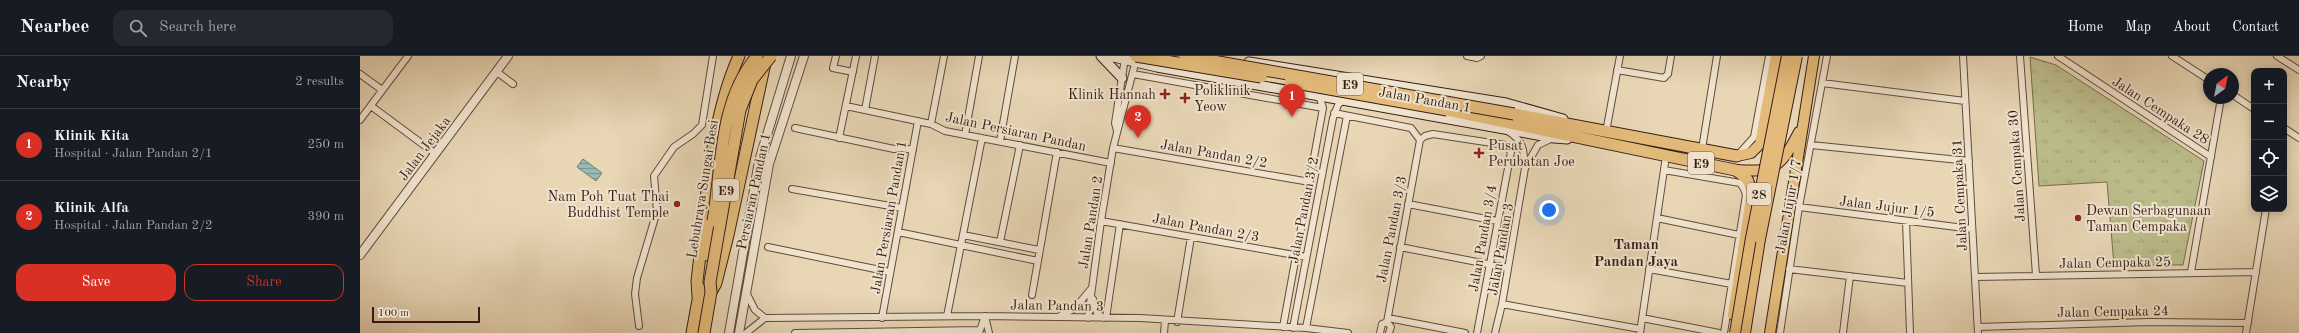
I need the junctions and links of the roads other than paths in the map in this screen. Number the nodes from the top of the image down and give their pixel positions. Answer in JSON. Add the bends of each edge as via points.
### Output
{"nodes":[{"id":1,"x":408,"y":56,"type":"edge"},
{"id":2,"x":508,"y":56,"type":"edge"},
{"id":3,"x":713,"y":56,"type":"edge"},
{"id":4,"x":739,"y":56,"type":"edge"},
{"id":5,"x":758,"y":56,"type":"edge"},
{"id":6,"x":767,"y":56,"type":"edge"},
{"id":7,"x":771,"y":56,"type":"edge"},
{"id":8,"x":791,"y":56,"type":"edge"},
{"id":9,"x":804,"y":56,"type":"edge"},
{"id":10,"x":836,"y":56,"type":"edge"},
{"id":11,"x":856,"y":56,"type":"edge"},
{"id":12,"x":875,"y":56,"type":"edge"},
{"id":13,"x":944,"y":56,"type":"edge"},
{"id":14,"x":979,"y":56,"type":"edge"},
{"id":15,"x":1015,"y":56,"type":"edge"},
{"id":16,"x":1101,"y":56,"type":"edge"},
{"id":17,"x":1109,"y":56,"type":"edge"},
{"id":18,"x":1185,"y":56,"type":"edge"},
{"id":19,"x":1216,"y":56,"type":"edge"},
{"id":20,"x":1467,"y":56,"type":"edge"},
{"id":21,"x":1481,"y":56,"type":"edge"},
{"id":22,"x":1620,"y":56,"type":"edge"},
{"id":23,"x":1671,"y":56,"type":"edge"},
{"id":24,"x":1718,"y":56,"type":"edge"},
{"id":25,"x":1769,"y":56,"type":"edge"},
{"id":26,"x":1776,"y":56,"type":"edge"},
{"id":27,"x":1786,"y":56,"type":"edge"},
{"id":28,"x":1797,"y":56,"type":"edge"},
{"id":29,"x":1814,"y":56,"type":"edge"},
{"id":30,"x":1827,"y":56,"type":"edge"},
{"id":31,"x":1963,"y":56,"type":"edge"},
{"id":32,"x":2020,"y":56,"type":"edge"},
{"id":33,"x":2058,"y":56,"type":"edge"},
{"id":34,"x":2172,"y":56,"type":"edge"},
{"id":35,"x":2277,"y":56,"type":"edge"},
{"id":36,"x":1125,"y":58,"type":"edge"},
{"id":37,"x":1136,"y":58,"type":"edge"},
{"id":38,"x":1617,"y":70,"type":"junction"},
{"id":39,"x":2299,"y":70,"type":"edge"},
{"id":40,"x":496,"y":72,"type":"junction"},
{"id":41,"x":853,"y":72,"type":"junction"},
{"id":42,"x":360,"y":74,"type":"edge"},
{"id":43,"x":1133,"y":74,"type":"junction"},
{"id":44,"x":1330,"y":74,"type":"junction"},
{"id":45,"x":2203,"y":76,"type":"edge"},
{"id":46,"x":1215,"y":77,"type":"junction"},
{"id":47,"x":1122,"y":78,"type":"junction"},
{"id":48,"x":1822,"y":83,"type":"junction"},
{"id":49,"x":513,"y":84,"type":"dead end"},
{"id":50,"x":726,"y":87,"type":"junction"},
{"id":51,"x":382,"y":90,"type":"junction"},
{"id":52,"x":759,"y":91,"type":"junction"},
{"id":53,"x":1323,"y":96,"type":"junction"},
{"id":54,"x":1343,"y":100,"type":"junction"},
{"id":55,"x":1966,"y":100,"type":"junction"},
{"id":56,"x":2239,"y":100,"type":"edge"},
{"id":57,"x":2220,"y":104,"type":"edge"},
{"id":58,"x":371,"y":106,"type":"junction"},
{"id":59,"x":846,"y":106,"type":"junction"},
{"id":60,"x":2251,"y":107,"type":"edge"},
{"id":61,"x":1324,"y":108,"type":"junction"},
{"id":62,"x":865,"y":110,"type":"junction"},
{"id":63,"x":1334,"y":113,"type":"junction"},
{"id":64,"x":1347,"y":116,"type":"junction"},
{"id":65,"x":360,"y":120,"type":"edge"},
{"id":66,"x":918,"y":121,"type":"junction"},
{"id":67,"x":1803,"y":123,"type":"junction"},
{"id":68,"x":931,"y":124,"type":"junction"},
{"id":69,"x":1582,"y":127,"type":"junction"},
{"id":70,"x":795,"y":128,"type":"dead end"},
{"id":71,"x":1504,"y":129,"type":"junction"},
{"id":72,"x":2287,"y":130,"type":"edge"},
{"id":73,"x":1117,"y":131,"type":"junction"},
{"id":74,"x":1606,"y":132,"type":"junction"},
{"id":75,"x":965,"y":135,"type":"junction"},
{"id":76,"x":839,"y":138,"type":"junction"},
{"id":77,"x":982,"y":138,"type":"junction"},
{"id":78,"x":1554,"y":138,"type":"junction"},
{"id":79,"x":2299,"y":138,"type":"edge"},
{"id":80,"x":1420,"y":140,"type":"junction"},
{"id":81,"x":1582,"y":140,"type":"junction"},
{"id":82,"x":1000,"y":141,"type":"junction"},
{"id":83,"x":1020,"y":145,"type":"junction"},
{"id":84,"x":1811,"y":145,"type":"junction"},
{"id":85,"x":1113,"y":148,"type":"junction"},
{"id":86,"x":1702,"y":149,"type":"junction"},
{"id":87,"x":913,"y":150,"type":"junction"},
{"id":88,"x":1057,"y":152,"type":"junction"},
{"id":89,"x":436,"y":154,"type":"junction"},
{"id":90,"x":1666,"y":156,"type":"junction"},
{"id":91,"x":1737,"y":156,"type":"junction"},
{"id":92,"x":2211,"y":157,"type":"junction"},
{"id":93,"x":1969,"y":161,"type":"junction"},
{"id":94,"x":1111,"y":162,"type":"junction"},
{"id":95,"x":1526,"y":168,"type":"junction"},
{"id":96,"x":1664,"y":170,"type":"junction"},
{"id":97,"x":1735,"y":170,"type":"junction"},
{"id":98,"x":1310,"y":182,"type":"junction"},
{"id":99,"x":792,"y":189,"type":"dead end"},
{"id":100,"x":1408,"y":204,"type":"junction"},
{"id":101,"x":1799,"y":207,"type":"junction"},
{"id":102,"x":902,"y":208,"type":"junction"},
{"id":103,"x":2266,"y":212,"type":"edge"},
{"id":104,"x":1656,"y":218,"type":"junction"},
{"id":105,"x":1101,"y":221,"type":"junction"},
{"id":106,"x":1906,"y":221,"type":"junction"},
{"id":107,"x":1497,"y":222,"type":"junction"},
{"id":108,"x":1120,"y":224,"type":"junction"},
{"id":109,"x":1972,"y":229,"type":"junction"},
{"id":110,"x":898,"y":232,"type":"junction"},
{"id":111,"x":963,"y":235,"type":"junction"},
{"id":112,"x":1739,"y":235,"type":"junction"},
{"id":113,"x":1192,"y":237,"type":"junction"},
{"id":114,"x":1000,"y":242,"type":"junction"},
{"id":115,"x":961,"y":246,"type":"junction"},
{"id":116,"x":768,"y":247,"type":"dead end"},
{"id":117,"x":1400,"y":247,"type":"junction"},
{"id":118,"x":1038,"y":250,"type":"junction"},
{"id":119,"x":360,"y":255,"type":"edge"},
{"id":120,"x":1296,"y":255,"type":"junction"},
{"id":121,"x":1306,"y":257,"type":"junction"},
{"id":122,"x":1038,"y":261,"type":"junction"},
{"id":123,"x":1489,"y":265,"type":"junction"},
{"id":124,"x":1508,"y":268,"type":"junction"},
{"id":125,"x":1649,"y":269,"type":"junction"},
{"id":126,"x":1789,"y":269,"type":"junction"},
{"id":127,"x":890,"y":272,"type":"junction"},
{"id":128,"x":2191,"y":272,"type":"junction"},
{"id":129,"x":2256,"y":272,"type":"junction"},
{"id":130,"x":2036,"y":275,"type":"junction"},
{"id":131,"x":1850,"y":276,"type":"junction"},
{"id":132,"x":1975,"y":277,"type":"junction"},
{"id":133,"x":1908,"y":283,"type":"junction"},
{"id":134,"x":1732,"y":284,"type":"junction"},
{"id":135,"x":1092,"y":287,"type":"junction"},
{"id":136,"x":712,"y":292,"type":"junction"},
{"id":137,"x":747,"y":294,"type":"junction"},
{"id":138,"x":1032,"y":295,"type":"dead end"},
{"id":139,"x":698,"y":296,"type":"junction"},
{"id":140,"x":1502,"y":304,"type":"junction"},
{"id":141,"x":947,"y":316,"type":"junction"},
{"id":142,"x":985,"y":316,"type":"junction"},
{"id":143,"x":1057,"y":317,"type":"junction"},
{"id":144,"x":765,"y":318,"type":"junction"},
{"id":145,"x":816,"y":318,"type":"junction"},
{"id":146,"x":882,"y":318,"type":"junction"},
{"id":147,"x":1088,"y":318,"type":"junction"},
{"id":148,"x":1105,"y":318,"type":"junction"},
{"id":149,"x":1642,"y":318,"type":"junction"},
{"id":150,"x":1387,"y":320,"type":"junction"},
{"id":151,"x":1165,"y":321,"type":"junction"},
{"id":152,"x":1177,"y":322,"type":"junction"},
{"id":153,"x":2248,"y":323,"type":"junction"},
{"id":154,"x":639,"y":326,"type":"dead end"},
{"id":155,"x":1283,"y":327,"type":"junction"},
{"id":156,"x":1293,"y":328,"type":"junction"},
{"id":157,"x":1306,"y":328,"type":"junction"},
{"id":158,"x":1978,"y":330,"type":"edge"},
{"id":159,"x":1640,"y":331,"type":"edge"},
{"id":160,"x":815,"y":332,"type":"junction"},
{"id":161,"x":979,"y":332,"type":"edge"},
{"id":162,"x":692,"y":333,"type":"edge"},
{"id":163,"x":704,"y":333,"type":"edge"},
{"id":164,"x":729,"y":333,"type":"edge"},
{"id":165,"x":739,"y":333,"type":"edge"},
{"id":166,"x":746,"y":333,"type":"edge"},
{"id":167,"x":795,"y":333,"type":"edge"},
{"id":168,"x":988,"y":333,"type":"edge"},
{"id":169,"x":1164,"y":333,"type":"edge"},
{"id":170,"x":1348,"y":333,"type":"edge"},
{"id":171,"x":1380,"y":333,"type":"edge"},
{"id":172,"x":1389,"y":333,"type":"edge"},
{"id":173,"x":1465,"y":333,"type":"edge"},
{"id":174,"x":1477,"y":333,"type":"edge"},
{"id":175,"x":1495,"y":333,"type":"edge"},
{"id":176,"x":1719,"y":333,"type":"edge"},
{"id":177,"x":1724,"y":333,"type":"edge"},
{"id":178,"x":1730,"y":333,"type":"edge"},
{"id":179,"x":1735,"y":333,"type":"edge"},
{"id":180,"x":1745,"y":333,"type":"edge"},
{"id":181,"x":1770,"y":333,"type":"edge"},
{"id":182,"x":1780,"y":333,"type":"edge"},
{"id":183,"x":1843,"y":333,"type":"edge"},
{"id":184,"x":1910,"y":333,"type":"edge"},
{"id":185,"x":2246,"y":333,"type":"edge"}],
"edges":[{"from":1,"to":51,"type":"street"},
{"from":2,"to":40,"type":"street","name":"Jalan Jejaka"},
{"from":3,"to":154,"type":"street","via":[[702,125],[674,147],[654,176],[657,211],[637,278],[635,294]]},
{"from":4,"to":50,"type":"highway"},
{"from":5,"to":139,"type":"highway","name":"Lebuhraya Sungai Besi","number":"E9","bridge":true,"via":[[750,64],[737,90],[725,127],[714,214]]},
{"from":6,"to":52,"type":"highway"},
{"from":7,"to":136,"type":"highway","name":"Lebuhraya Sungai Besi","number":"E9","bridge":true,"via":[[752,80],[740,110],[710,282]]},
{"from":8,"to":164,"type":"street","name":"Persiaran Pandan 1","via":[[760,161]]},
{"from":9,"to":137,"type":"street","name":"Persiaran Pandan 1","via":[[769,164]]},
{"from":10,"to":41,"type":"street","via":[[833,68]]},
{"from":11,"to":41,"type":"street"},
{"from":12,"to":62,"type":"street"},
{"from":13,"to":68,"type":"street"},
{"from":14,"to":75,"type":"street"},
{"from":15,"to":82,"type":"street"},
{"from":16,"to":47,"type":"main road"},
{"from":17,"to":36,"type":"main road","name":"Jalan Pandan 1"},
{"from":18,"to":69,"type":"highway","number":"E9","bridge":true},
{"from":19,"to":44,"type":"main road","name":"Jalan Pandan 1"},
{"from":19,"to":46,"type":"street"},
{"from":20,"to":21,"type":"street"},
{"from":22,"to":38,"type":"street"},
{"from":23,"to":38,"type":"street","via":[[1668,74],[1664,78]]},
{"from":24,"to":86,"type":"street"},
{"from":25,"to":91,"type":"street","via":[[1754,137]]},
{"from":26,"to":91,"type":"highway","via":[[1760,144],[1751,153]]},
{"from":27,"to":179,"type":"highway","number":"28","bridge":true},
{"from":28,"to":180,"type":"highway","number":"28","bridge":true,"via":[[1760,239]]},
{"from":29,"to":67,"type":"highway"},
{"from":30,"to":48,"type":"street","name":"Jalan Jujur 1/7"},
{"from":31,"to":55,"type":"street","name":"Jalan Cempaka 31"},
{"from":32,"to":130,"type":"street","name":"Jalan Cempaka 30"},
{"from":33,"to":92,"type":"street","name":"Jalan Cempaka 28"},
{"from":34,"to":45,"type":"street"},
{"from":35,"to":39,"type":"street"},
{"from":36,"to":37,"type":"main road","name":"Jalan Pandan 1"},
{"from":36,"to":47,"type":"street","name":"Jalan Pandan 2"},
{"from":37,"to":43,"type":"street","name":"Jalan Pandan 2"},
{"from":37,"to":46,"type":"main road","name":"Jalan Pandan 1"},
{"from":37,"to":81,"type":"highway","number":"E9","bridge":true,"via":[[1447,110],[1558,132]]},
{"from":38,"to":74,"type":"street"},
{"from":40,"to":49,"type":"street"},
{"from":40,"to":89,"type":"street","name":"Jalan Jejaka"},
{"from":41,"to":59,"type":"street"},
{"from":42,"to":51,"type":"street"},
{"from":43,"to":61,"type":"street"},
{"from":43,"to":73,"type":"street","name":"Jalan Pandan 2","via":[[1121,126]]},
{"from":44,"to":53,"type":"main road","via":[[1323,84]]},
{"from":44,"to":69,"type":"main road","name":"Jalan Pandan 1","via":[[1506,103]]},
{"from":46,"to":53,"type":"main road","name":"Jalan Pandan 1"},
{"from":47,"to":73,"type":"street","name":"Jalan Pandan 2","via":[[1115,123]]},
{"from":48,"to":55,"type":"street"},
{"from":48,"to":84,"type":"street","name":"Jalan Jujur 1/7"},
{"from":50,"to":52,"type":"highway","via":[[735,76],[749,76]]},
{"from":50,"to":139,"type":"highway","via":[[717,128],[697,281]]},
{"from":51,"to":58,"type":"street"},
{"from":52,"to":136,"type":"highway","via":[[728,234]]},
{"from":53,"to":54,"type":"main road","name":"Jalan Pandan 1"},
{"from":53,"to":61,"type":"street"},
{"from":54,"to":63,"type":"street","name":"Jalan Pandan 3/2"},
{"from":54,"to":71,"type":"main road","name":"Jalan Pandan 1"},
{"from":55,"to":93,"type":"street","name":"Jalan Cempaka 31"},
{"from":56,"to":60,"type":"street"},
{"from":57,"to":92,"type":"street"},
{"from":58,"to":65,"type":"street"},
{"from":58,"to":89,"type":"street"},
{"from":59,"to":62,"type":"street","name":"Jalan Persiaran Pandan"},
{"from":59,"to":76,"type":"street"},
{"from":61,"to":98,"type":"street"},
{"from":62,"to":66,"type":"street","name":"Jalan Persiaran Pandan"},
{"from":63,"to":64,"type":"street"},
{"from":63,"to":121,"type":"street","name":"Jalan Pandan 3/2"},
{"from":64,"to":80,"type":"street","via":[[1411,128]]},
{"from":64,"to":157,"type":"street","name":"Jalan Pandan 3/2"},
{"from":66,"to":68,"type":"street","name":"Jalan Persiaran Pandan"},
{"from":66,"to":87,"type":"street","name":"Jalan Persiaran Pandan 1"},
{"from":67,"to":97,"type":"highway","via":[[1788,153],[1772,168],[1761,172]]},
{"from":67,"to":181,"type":"highway"},
{"from":68,"to":75,"type":"street","name":"Jalan Persiaran Pandan","via":[[945,131]]},
{"from":69,"to":74,"type":"highway","name":"Jalan Pandan 1","number":"E9"},
{"from":70,"to":76,"type":"street"},
{"from":71,"to":78,"type":"main road","name":"Jalan Pandan 1"},
{"from":71,"to":95,"type":"street","name":"Jalan Pandan 3","via":[[1519,138],[1524,149]]},
{"from":72,"to":79,"type":"street"},
{"from":73,"to":85,"type":"street","name":"Jalan Pandan 2"},
{"from":74,"to":86,"type":"highway","name":"Jalan Pandan 1","number":"E9"},
{"from":75,"to":77,"type":"street","name":"Jalan Persiaran Pandan"},
{"from":76,"to":87,"type":"street","via":[[894,149]]},
{"from":77,"to":82,"type":"street","name":"Jalan Persiaran Pandan"},
{"from":77,"to":111,"type":"street"},
{"from":78,"to":81,"type":"main road","name":"Jalan Pandan 1"},
{"from":78,"to":95,"type":"street","name":"Jalan Pandan 3","via":[[1538,145]]},
{"from":80,"to":100,"type":"street","name":"Jalan Pandan 3/3"},
{"from":80,"to":107,"type":"street","name":"Jalan Pandan 3/4","via":[[1433,134],[1505,145],[1509,148],[1511,152]]},
{"from":81,"to":90,"type":"highway","name":"Jalan Pandan 1","number":"E9"},
{"from":82,"to":83,"type":"street","name":"Jalan Persiaran Pandan"},
{"from":83,"to":88,"type":"street","name":"Jalan Persiaran Pandan"},
{"from":83,"to":114,"type":"street"},
{"from":84,"to":93,"type":"street"},
{"from":84,"to":101,"type":"street","name":"Jalan Jujur 1/7"},
{"from":85,"to":94,"type":"street","name":"Jalan Pandan 2"},
{"from":85,"to":98,"type":"street","name":"Jalan Pandan 2/2"},
{"from":86,"to":91,"type":"highway","name":"Jalan Pandan 1","number":"E9"},
{"from":87,"to":102,"type":"street","name":"Jalan Persiaran Pandan 1"},
{"from":88,"to":94,"type":"street","name":"Jalan Persiaran Pandan"},
{"from":88,"to":118,"type":"street"},
{"from":89,"to":119,"type":"street","name":"Jalan Jejaka"},
{"from":90,"to":96,"type":"street"},
{"from":90,"to":97,"type":"highway","name":"Jalan Pandan 1","number":"E9"},
{"from":92,"to":128,"type":"street"},
{"from":93,"to":109,"type":"street","name":"Jalan Cempaka 31"},
{"from":94,"to":105,"type":"street","name":"Jalan Pandan 2"},
{"from":95,"to":124,"type":"street","name":"Jalan Pandan 3"},
{"from":96,"to":104,"type":"street"},
{"from":96,"to":112,"type":"street","via":[[1740,183],[1746,195]]},
{"from":97,"to":178,"type":"highway","via":[[1748,180],[1752,192]]},
{"from":98,"to":120,"type":"street"},
{"from":99,"to":102,"type":"street"},
{"from":100,"to":107,"type":"street"},
{"from":100,"to":117,"type":"street","name":"Jalan Pandan 3/3"},
{"from":101,"to":106,"type":"street","name":"Jalan Jujur 1/5"},
{"from":101,"to":126,"type":"street","name":"Jalan Jujur 1/7"},
{"from":102,"to":110,"type":"street","name":"Jalan Persiaran Pandan 1"},
{"from":103,"to":129,"type":"street"},
{"from":104,"to":112,"type":"street"},
{"from":104,"to":125,"type":"street"},
{"from":105,"to":108,"type":"street","name":"Jalan Pandan 2/3"},
{"from":105,"to":135,"type":"street","name":"Jalan Pandan 2"},
{"from":106,"to":109,"type":"street","name":"Jalan Jujur 1/5"},
{"from":106,"to":133,"type":"street"},
{"from":107,"to":123,"type":"street","name":"Jalan Pandan 3/4"},
{"from":108,"to":113,"type":"street","name":"Jalan Pandan 2/3"},
{"from":108,"to":148,"type":"street"},
{"from":109,"to":132,"type":"street","name":"Jalan Cempaka 31"},
{"from":110,"to":115,"type":"street"},
{"from":110,"to":127,"type":"street","name":"Jalan Persiaran Pandan 1"},
{"from":111,"to":114,"type":"street"},
{"from":111,"to":115,"type":"street"},
{"from":112,"to":134,"type":"street"},
{"from":113,"to":120,"type":"street","name":"Jalan Pandan 2/3"},
{"from":113,"to":152,"type":"street"},
{"from":114,"to":118,"type":"street"},
{"from":115,"to":122,"type":"street"},
{"from":115,"to":141,"type":"street"},
{"from":116,"to":127,"type":"street"},
{"from":117,"to":123,"type":"street"},
{"from":117,"to":150,"type":"street","name":"Jalan Pandan 3/3"},
{"from":118,"to":122,"type":"street"},
{"from":120,"to":121,"type":"street","name":"Jalan Pandan 2/3"},
{"from":120,"to":155,"type":"street"},
{"from":121,"to":156,"type":"street","name":"Jalan Pandan 3/2"},
{"from":122,"to":138,"type":"street"},
{"from":123,"to":124,"type":"street"},
{"from":123,"to":174,"type":"street","name":"Jalan Pandan 3/4"},
{"from":124,"to":140,"type":"street","name":"Jalan Pandan 3"},
{"from":125,"to":134,"type":"street"},
{"from":125,"to":149,"type":"street"},
{"from":126,"to":131,"type":"street"},
{"from":126,"to":182,"type":"street","name":"Jalan Jujur 1/7"},
{"from":127,"to":146,"type":"street","name":"Jalan Persiaran Pandan 1"},
{"from":128,"to":129,"type":"street","name":"Jalan Cempaka 25"},
{"from":128,"to":130,"type":"street","name":"Jalan Cempaka 25"},
{"from":129,"to":153,"type":"street"},
{"from":130,"to":132,"type":"street","name":"Jalan Cempaka 25"},
{"from":131,"to":133,"type":"street"},
{"from":131,"to":183,"type":"street"},
{"from":132,"to":158,"type":"street","name":"Jalan Cempaka 31"},
{"from":133,"to":184,"type":"street"},
{"from":134,"to":177,"type":"street"},
{"from":135,"to":143,"type":"street","via":[[1075,308]]},
{"from":135,"to":147,"type":"street","name":"Jalan Pandan 2"},
{"from":135,"to":148,"type":"street","via":[[1094,308]]},
{"from":136,"to":163,"type":"highway","name":"Lebuhraya Sungai Besi","number":"E9","bridge":true},
{"from":137,"to":144,"type":"street","via":[[755,310]]},
{"from":137,"to":165,"type":"street","name":"Persiaran Pandan 1"},
{"from":139,"to":162,"type":"highway","name":"Lebuhraya Sungai Besi","number":"E9"},
{"from":140,"to":159,"type":"street"},
{"from":140,"to":175,"type":"street","name":"Jalan Pandan 3"},
{"from":141,"to":142,"type":"street","name":"Jalan Pandan 3"},
{"from":141,"to":146,"type":"street","name":"Jalan Pandan 3"},
{"from":142,"to":143,"type":"street","name":"Jalan Pandan 3"},
{"from":142,"to":161,"type":"street"},
{"from":142,"to":168,"type":"street"},
{"from":143,"to":147,"type":"street","name":"Jalan Pandan 3"},
{"from":144,"to":145,"type":"street","name":"Jalan Pandan 3"},
{"from":144,"to":166,"type":"street"},
{"from":145,"to":146,"type":"street","name":"Jalan Pandan 3"},
{"from":145,"to":160,"type":"street"},
{"from":147,"to":148,"type":"street","name":"Jalan Pandan 3"},
{"from":148,"to":151,"type":"street","name":"Jalan Pandan 3"},
{"from":149,"to":159,"type":"street"},
{"from":149,"to":176,"type":"street"},
{"from":150,"to":171,"type":"street","name":"Jalan Pandan 3/3","via":[[1382,324]]},
{"from":150,"to":172,"type":"street","name":"Jalan Pandan 3/3","via":[[1391,327]]},
{"from":150,"to":173,"type":"street"},
{"from":151,"to":152,"type":"street","name":"Jalan Pandan 3"},
{"from":151,"to":169,"type":"street"},
{"from":152,"to":155,"type":"street","name":"Jalan Pandan 3"},
{"from":153,"to":158,"type":"street","name":"Jalan Cempaka 24","via":[[2150,322]]},
{"from":153,"to":185,"type":"street"},
{"from":155,"to":156,"type":"street","name":"Jalan Pandan 3"},
{"from":156,"to":157,"type":"street","name":"Jalan Pandan 3"},
{"from":157,"to":170,"type":"street","name":"Jalan Pandan 3"},
{"from":160,"to":161,"type":"street"},
{"from":160,"to":167,"type":"street"}]}
